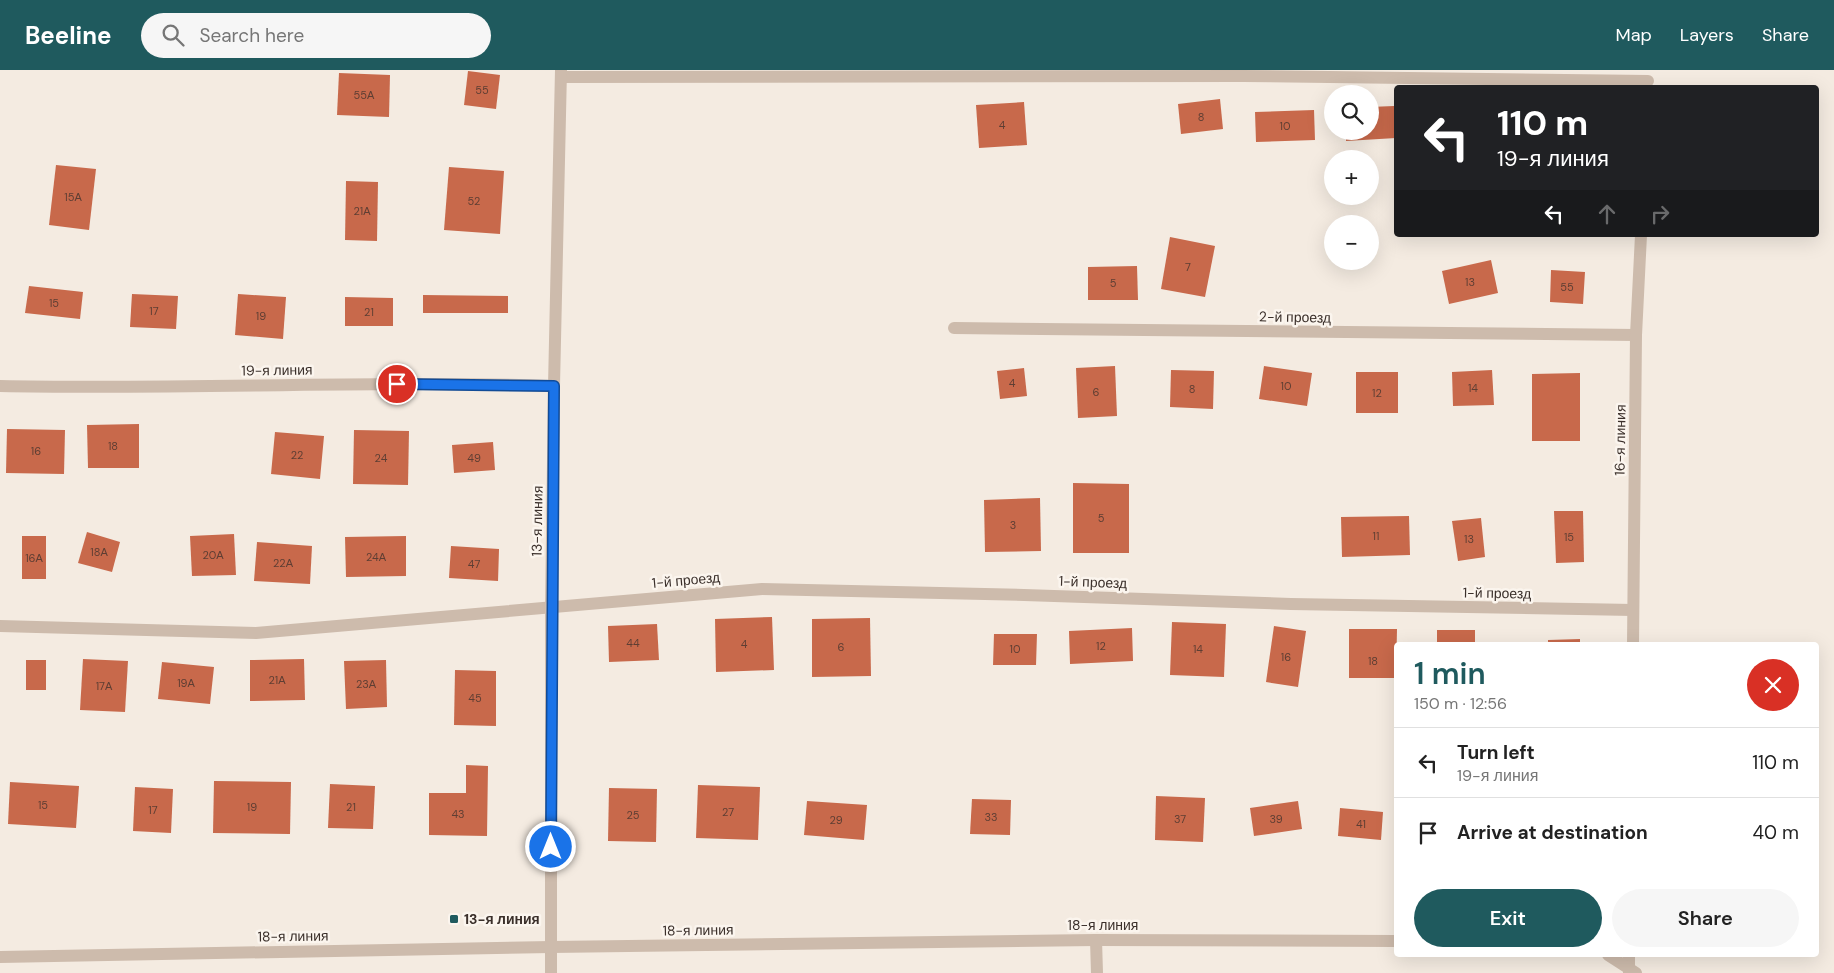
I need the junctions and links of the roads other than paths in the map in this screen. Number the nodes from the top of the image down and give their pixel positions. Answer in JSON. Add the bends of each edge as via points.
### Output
{"nodes":[{"id":1,"x":562,"y":74,"type":"edge"},
{"id":2,"x":1648,"y":79,"type":"edge"},
{"id":3,"x":1641,"y":237,"type":"edge"},
{"id":4,"x":954,"y":328,"type":"dead end"},
{"id":5,"x":1636,"y":335,"type":"junction"},
{"id":6,"x":0,"y":386,"type":"edge"},
{"id":7,"x":554,"y":386,"type":"junction"},
{"id":8,"x":551,"y":607,"type":"junction"},
{"id":9,"x":1634,"y":610,"type":"junction"},
{"id":10,"x":0,"y":626,"type":"edge"},
{"id":11,"x":1633,"y":642,"type":"edge"},
{"id":12,"x":1096,"y":940,"type":"junction"},
{"id":13,"x":1394,"y":942,"type":"edge"},
{"id":14,"x":551,"y":946,"type":"junction"},
{"id":15,"x":0,"y":957,"type":"edge"},
{"id":16,"x":1612,"y":957,"type":"edge"},
{"id":17,"x":1631,"y":967,"type":"edge"},
{"id":18,"x":551,"y":973,"type":"edge"},
{"id":19,"x":1097,"y":973,"type":"edge"}],
"edges":[{"from":1,"to":2,"type":"street"},
{"from":1,"to":7,"type":"street","name":"13-я линия"},
{"from":3,"to":5,"type":"street","name":"16-я линия"},
{"from":4,"to":5,"type":"street","name":"2-й проезд"},
{"from":5,"to":9,"type":"street","name":"16-я линия"},
{"from":6,"to":7,"type":"street","name":"19-я линия"},
{"from":7,"to":8,"type":"street","name":"13-я линия"},
{"from":8,"to":9,"type":"street","name":"1-й проезд","via":[[762,589]]},
{"from":8,"to":10,"type":"street","name":"1-й проезд","via":[[256,633]]},
{"from":8,"to":14,"type":"street","name":"13-я линия"},
{"from":9,"to":11,"type":"street","name":"16-я линия"},
{"from":12,"to":13,"type":"street","name":"18-я линия"},
{"from":12,"to":14,"type":"street","name":"18-я линия"},
{"from":12,"to":19,"type":"street"},
{"from":14,"to":15,"type":"street","name":"18-я линия"},
{"from":14,"to":18,"type":"street","name":"13-я линия"},
{"from":16,"to":17,"type":"street"}]}
